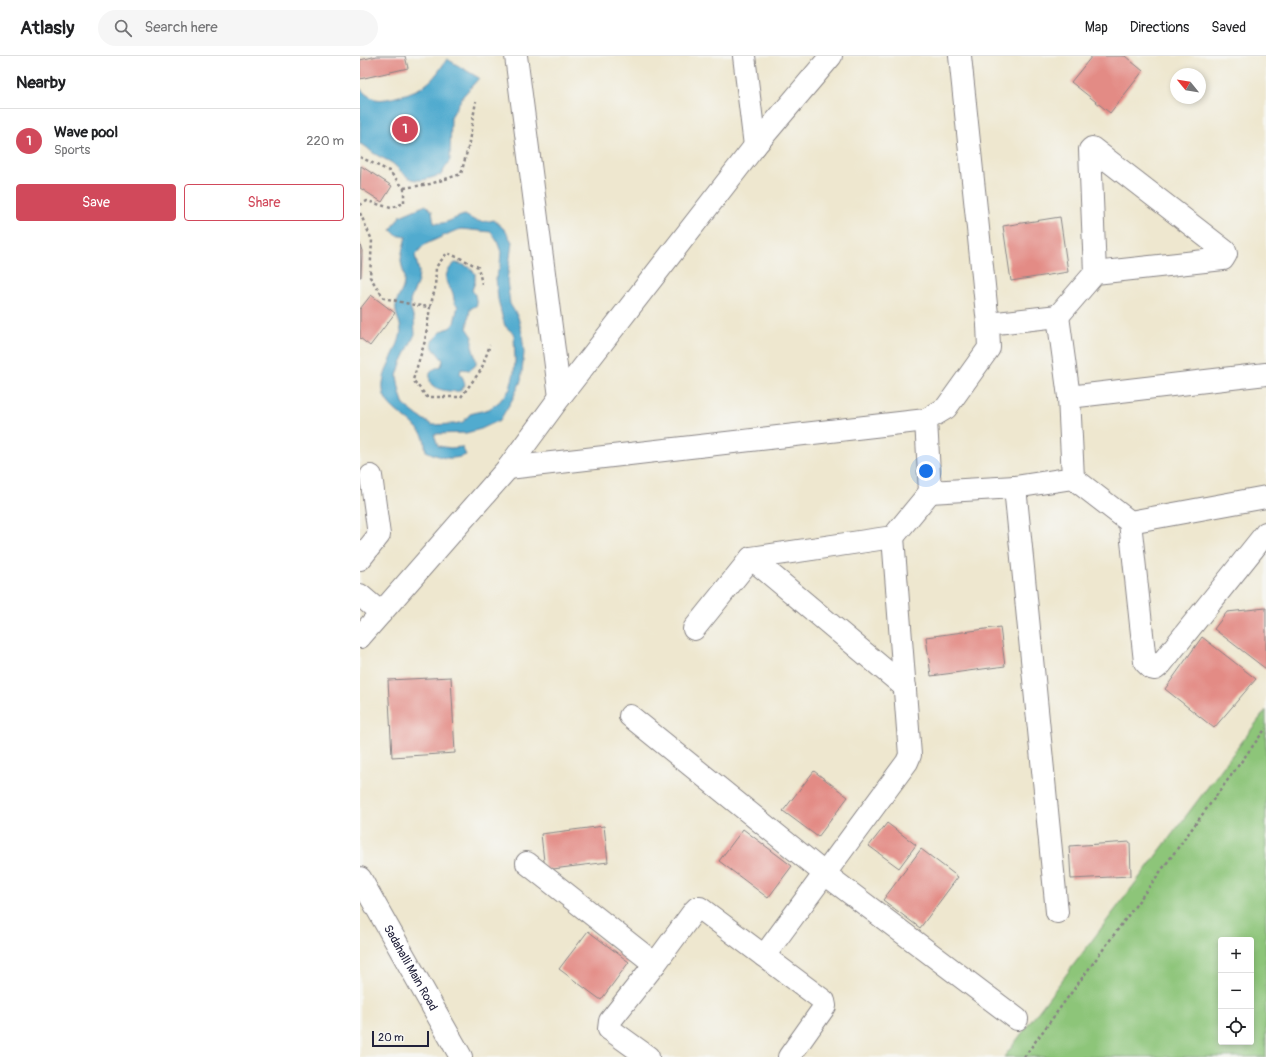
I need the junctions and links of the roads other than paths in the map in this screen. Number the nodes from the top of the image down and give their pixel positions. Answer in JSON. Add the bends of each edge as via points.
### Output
{"nodes":[{"id":1,"x":516,"y":56,"type":"edge"},
{"id":2,"x":744,"y":56,"type":"edge"},
{"id":3,"x":830,"y":56,"type":"edge"},
{"id":4,"x":960,"y":56,"type":"edge"},
{"id":5,"x":755,"y":146,"type":"junction"},
{"id":6,"x":1095,"y":273,"type":"junction"},
{"id":7,"x":1058,"y":316,"type":"junction"},
{"id":8,"x":988,"y":324,"type":"junction"},
{"id":9,"x":1266,"y":374,"type":"edge"},
{"id":10,"x":560,"y":397,"type":"junction"},
{"id":11,"x":1069,"y":397,"type":"junction"},
{"id":12,"x":926,"y":420,"type":"junction"},
{"id":13,"x":508,"y":468,"type":"junction"},
{"id":14,"x":370,"y":476,"type":"dead end"},
{"id":15,"x":1074,"y":478,"type":"junction"},
{"id":16,"x":1015,"y":487,"type":"junction"},
{"id":17,"x":930,"y":492,"type":"junction"},
{"id":18,"x":1266,"y":497,"type":"edge"},
{"id":19,"x":1130,"y":522,"type":"junction"},
{"id":20,"x":1266,"y":533,"type":"edge"},
{"id":21,"x":893,"y":536,"type":"junction"},
{"id":22,"x":751,"y":558,"type":"junction"},
{"id":23,"x":360,"y":559,"type":"edge"},
{"id":24,"x":360,"y":595,"type":"edge"},
{"id":25,"x":381,"y":613,"type":"junction"},
{"id":26,"x":694,"y":629,"type":"dead end"},
{"id":27,"x":360,"y":637,"type":"edge"},
{"id":28,"x":905,"y":687,"type":"junction"},
{"id":29,"x":630,"y":716,"type":"dead end"},
{"id":30,"x":528,"y":864,"type":"dead end"},
{"id":31,"x":825,"y":874,"type":"junction"},
{"id":32,"x":360,"y":878,"type":"edge"},
{"id":33,"x":1057,"y":912,"type":"dead end"},
{"id":34,"x":764,"y":956,"type":"junction"},
{"id":35,"x":655,"y":964,"type":"junction"},
{"id":36,"x":1017,"y":1019,"type":"dead end"},
{"id":37,"x":461,"y":1057,"type":"edge"},
{"id":38,"x":648,"y":1057,"type":"edge"},
{"id":39,"x":789,"y":1057,"type":"edge"}],
"edges":[{"from":1,"to":10,"type":"street"},
{"from":2,"to":5,"type":"street"},
{"from":3,"to":5,"type":"street"},
{"from":4,"to":8,"type":"street"},
{"from":5,"to":10,"type":"street"},
{"from":6,"to":6,"type":"street","via":[[1223,259],[1226,254],[1092,148],[1090,150]]},
{"from":6,"to":7,"type":"street"},
{"from":7,"to":8,"type":"street"},
{"from":7,"to":11,"type":"street"},
{"from":8,"to":12,"type":"street","via":[[989,348],[946,408]]},
{"from":9,"to":11,"type":"street"},
{"from":10,"to":13,"type":"street"},
{"from":11,"to":15,"type":"street"},
{"from":12,"to":13,"type":"street"},
{"from":12,"to":17,"type":"street"},
{"from":13,"to":25,"type":"street"},
{"from":14,"to":23,"type":"street","via":[[379,535]]},
{"from":15,"to":16,"type":"street"},
{"from":15,"to":19,"type":"street"},
{"from":16,"to":17,"type":"street"},
{"from":16,"to":33,"type":"street"},
{"from":17,"to":21,"type":"street"},
{"from":18,"to":19,"type":"street"},
{"from":19,"to":20,"type":"street","via":[[1145,662],[1151,668],[1161,664]]},
{"from":21,"to":22,"type":"street"},
{"from":21,"to":28,"type":"street"},
{"from":22,"to":26,"type":"street"},
{"from":22,"to":28,"type":"street"},
{"from":24,"to":25,"type":"street"},
{"from":25,"to":27,"type":"street"},
{"from":28,"to":31,"type":"street","via":[[910,755]]},
{"from":29,"to":31,"type":"street"},
{"from":30,"to":35,"type":"street"},
{"from":31,"to":34,"type":"street"},
{"from":31,"to":36,"type":"street"},
{"from":32,"to":37,"type":"street","name":"Sadahalli Main Road"},
{"from":34,"to":35,"type":"street","via":[[697,908]]},
{"from":34,"to":39,"type":"street","via":[[822,999],[824,1004]]},
{"from":35,"to":38,"type":"street","via":[[609,1025],[612,1032]]}]}
